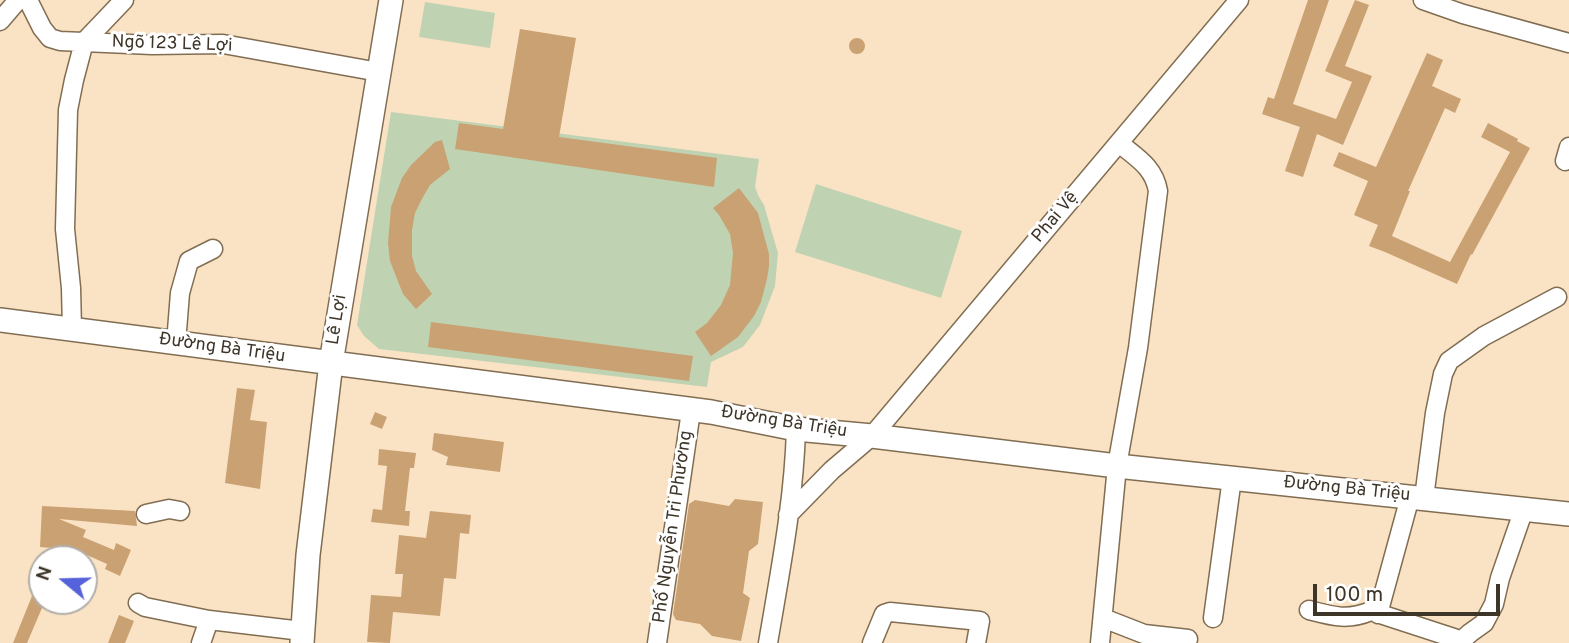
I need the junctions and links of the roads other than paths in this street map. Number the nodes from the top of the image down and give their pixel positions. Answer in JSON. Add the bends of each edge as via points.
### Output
{"nodes":[{"id":1,"x":18,"y":0,"type":"edge"},
{"id":2,"x":28,"y":0,"type":"edge"},
{"id":3,"x":124,"y":0,"type":"edge"},
{"id":4,"x":391,"y":0,"type":"edge"},
{"id":5,"x":1239,"y":0,"type":"edge"},
{"id":6,"x":1423,"y":0,"type":"edge"},
{"id":7,"x":0,"y":21,"type":"edge"},
{"id":8,"x":84,"y":42,"type":"junction"},
{"id":9,"x":1569,"y":43,"type":"edge"},
{"id":10,"x":379,"y":72,"type":"junction"},
{"id":11,"x":1119,"y":143,"type":"junction"},
{"id":12,"x":213,"y":249,"type":"dead end"},
{"id":13,"x":1557,"y":297,"type":"dead end"},
{"id":14,"x":0,"y":320,"type":"edge"},
{"id":15,"x":72,"y":329,"type":"junction"},
{"id":16,"x":176,"y":342,"type":"junction"},
{"id":17,"x":331,"y":363,"type":"junction"},
{"id":18,"x":691,"y":411,"type":"junction"},
{"id":19,"x":796,"y":429,"type":"junction"},
{"id":20,"x":872,"y":436,"type":"junction"},
{"id":21,"x":1117,"y":466,"type":"junction"},
{"id":22,"x":1232,"y":478,"type":"junction"},
{"id":23,"x":1417,"y":498,"type":"junction"},
{"id":24,"x":1524,"y":509,"type":"junction"},
{"id":25,"x":180,"y":511,"type":"dead end"},
{"id":26,"x":1569,"y":513,"type":"edge"},
{"id":27,"x":146,"y":514,"type":"dead end"},
{"id":28,"x":788,"y":514,"type":"junction"},
{"id":29,"x":138,"y":603,"type":"dead end"},
{"id":30,"x":1309,"y":610,"type":"dead end"},
{"id":31,"x":1378,"y":614,"type":"junction"},
{"id":32,"x":1102,"y":618,"type":"junction"},
{"id":33,"x":1213,"y":618,"type":"dead end"},
{"id":34,"x":209,"y":620,"type":"junction"},
{"id":35,"x":302,"y":637,"type":"edge"},
{"id":36,"x":1188,"y":639,"type":"dead end"},
{"id":37,"x":1459,"y":642,"type":"edge"},
{"id":38,"x":201,"y":643,"type":"edge"},
{"id":39,"x":657,"y":643,"type":"edge"},
{"id":40,"x":768,"y":643,"type":"edge"},
{"id":41,"x":872,"y":643,"type":"edge"},
{"id":42,"x":976,"y":643,"type":"edge"},
{"id":43,"x":1100,"y":643,"type":"edge"}],
"edges":[{"from":1,"to":7,"type":"street"},
{"from":2,"to":8,"type":"street","name":"Ngõ 123 Lê Lợi","via":[[50,38]]},
{"from":3,"to":8,"type":"street"},
{"from":4,"to":10,"type":"main road","name":"Lê Lợi"},
{"from":5,"to":11,"type":"street","name":"Phai Vệ"},
{"from":6,"to":9,"type":"street"},
{"from":8,"to":10,"type":"street","name":"Ngõ 123 Lê Lợi","via":[[223,44]]},
{"from":8,"to":15,"type":"street","via":[[68,110],[65,229]]},
{"from":10,"to":17,"type":"main road","name":"Lê Lợi"},
{"from":11,"to":20,"type":"street","name":"Phai Vệ"},
{"from":11,"to":21,"type":"street","via":[[1151,170],[1158,191]]},
{"from":12,"to":16,"type":"street","via":[[188,261]]},
{"from":13,"to":23,"type":"street","via":[[1484,336],[1449,361]]},
{"from":14,"to":15,"type":"main road","name":"Đường Bà Triệu"},
{"from":15,"to":16,"type":"main road","name":"Đường Bà Triệu"},
{"from":16,"to":17,"type":"main road","name":"Đường Bà Triệu"},
{"from":17,"to":18,"type":"main road","name":"Đường Bà Triệu"},
{"from":17,"to":35,"type":"main road","name":"Lê Lợi","via":[[307,555]]},
{"from":18,"to":19,"type":"main road","name":"Đường Bà Triệu"},
{"from":18,"to":39,"type":"street","name":"Phố Nguyễn Tri Phương"},
{"from":19,"to":20,"type":"main road","name":"Đường Bà Triệu"},
{"from":19,"to":28,"type":"street"},
{"from":20,"to":21,"type":"main road","name":"Đường Bà Triệu"},
{"from":20,"to":28,"type":"street","name":"Phai Vệ"},
{"from":21,"to":22,"type":"main road","name":"Đường Bà Triệu"},
{"from":21,"to":32,"type":"street"},
{"from":22,"to":23,"type":"main road","name":"Đường Bà Triệu"},
{"from":22,"to":33,"type":"street"},
{"from":23,"to":24,"type":"main road","name":"Đường Bà Triệu"},
{"from":23,"to":31,"type":"street"},
{"from":24,"to":26,"type":"main road","name":"Đường Bà Triệu"},
{"from":24,"to":37,"type":"street","via":[[1494,604],[1484,623]]},
{"from":25,"to":27,"type":"street"},
{"from":28,"to":40,"type":"street"},
{"from":29,"to":34,"type":"street"},
{"from":30,"to":31,"type":"street","via":[[1346,618],[1371,611]]},
{"from":31,"to":37,"type":"street"},
{"from":32,"to":36,"type":"street","via":[[1144,634]]},
{"from":32,"to":43,"type":"street"},
{"from":34,"to":35,"type":"street"},
{"from":34,"to":38,"type":"street"},
{"from":41,"to":42,"type":"street","via":[[884,614],[891,612],[980,621]]}]}
